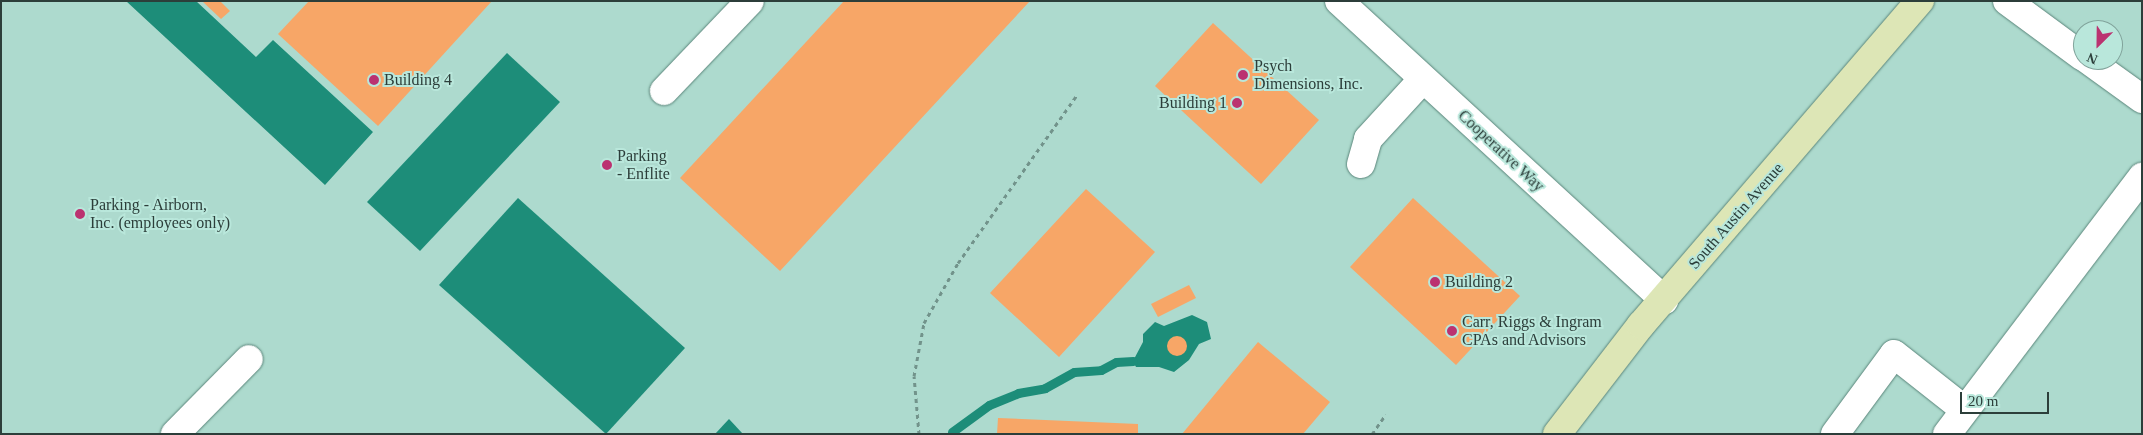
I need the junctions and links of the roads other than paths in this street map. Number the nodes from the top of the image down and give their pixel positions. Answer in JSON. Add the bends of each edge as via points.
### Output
{"nodes":[{"id":1,"x":750,"y":1,"type":"edge"},
{"id":2,"x":1339,"y":1,"type":"edge"},
{"id":3,"x":1920,"y":1,"type":"edge"},
{"id":4,"x":2007,"y":1,"type":"edge"},
{"id":5,"x":2073,"y":50,"type":"edge"},
{"id":6,"x":2102,"y":70,"type":"edge"},
{"id":7,"x":1423,"y":78,"type":"junction"},
{"id":8,"x":664,"y":91,"type":"dead end"},
{"id":9,"x":2142,"y":99,"type":"edge"},
{"id":10,"x":1362,"y":164,"type":"dead end"},
{"id":11,"x":2142,"y":177,"type":"edge"},
{"id":12,"x":1664,"y":300,"type":"junction"},
{"id":13,"x":250,"y":359,"type":"dead end"},
{"id":14,"x":1965,"y":410,"type":"junction"},
{"id":15,"x":175,"y":434,"type":"edge"},
{"id":16,"x":1557,"y":434,"type":"edge"},
{"id":17,"x":1835,"y":434,"type":"edge"},
{"id":18,"x":1947,"y":434,"type":"edge"}],
"edges":[{"from":1,"to":8,"type":"street"},
{"from":2,"to":7,"type":"street","name":"Cooperative Way"},
{"from":3,"to":12,"type":"main road","name":"South Austin Avenue"},
{"from":4,"to":5,"type":"street"},
{"from":6,"to":9,"type":"street"},
{"from":7,"to":10,"type":"street","via":[[1368,139]]},
{"from":7,"to":12,"type":"street","name":"Cooperative Way"},
{"from":11,"to":14,"type":"street"},
{"from":12,"to":16,"type":"main road","name":"South Austin Avenue"},
{"from":13,"to":15,"type":"street"},
{"from":14,"to":17,"type":"street","via":[[1894,354]]},
{"from":14,"to":18,"type":"street"}]}
